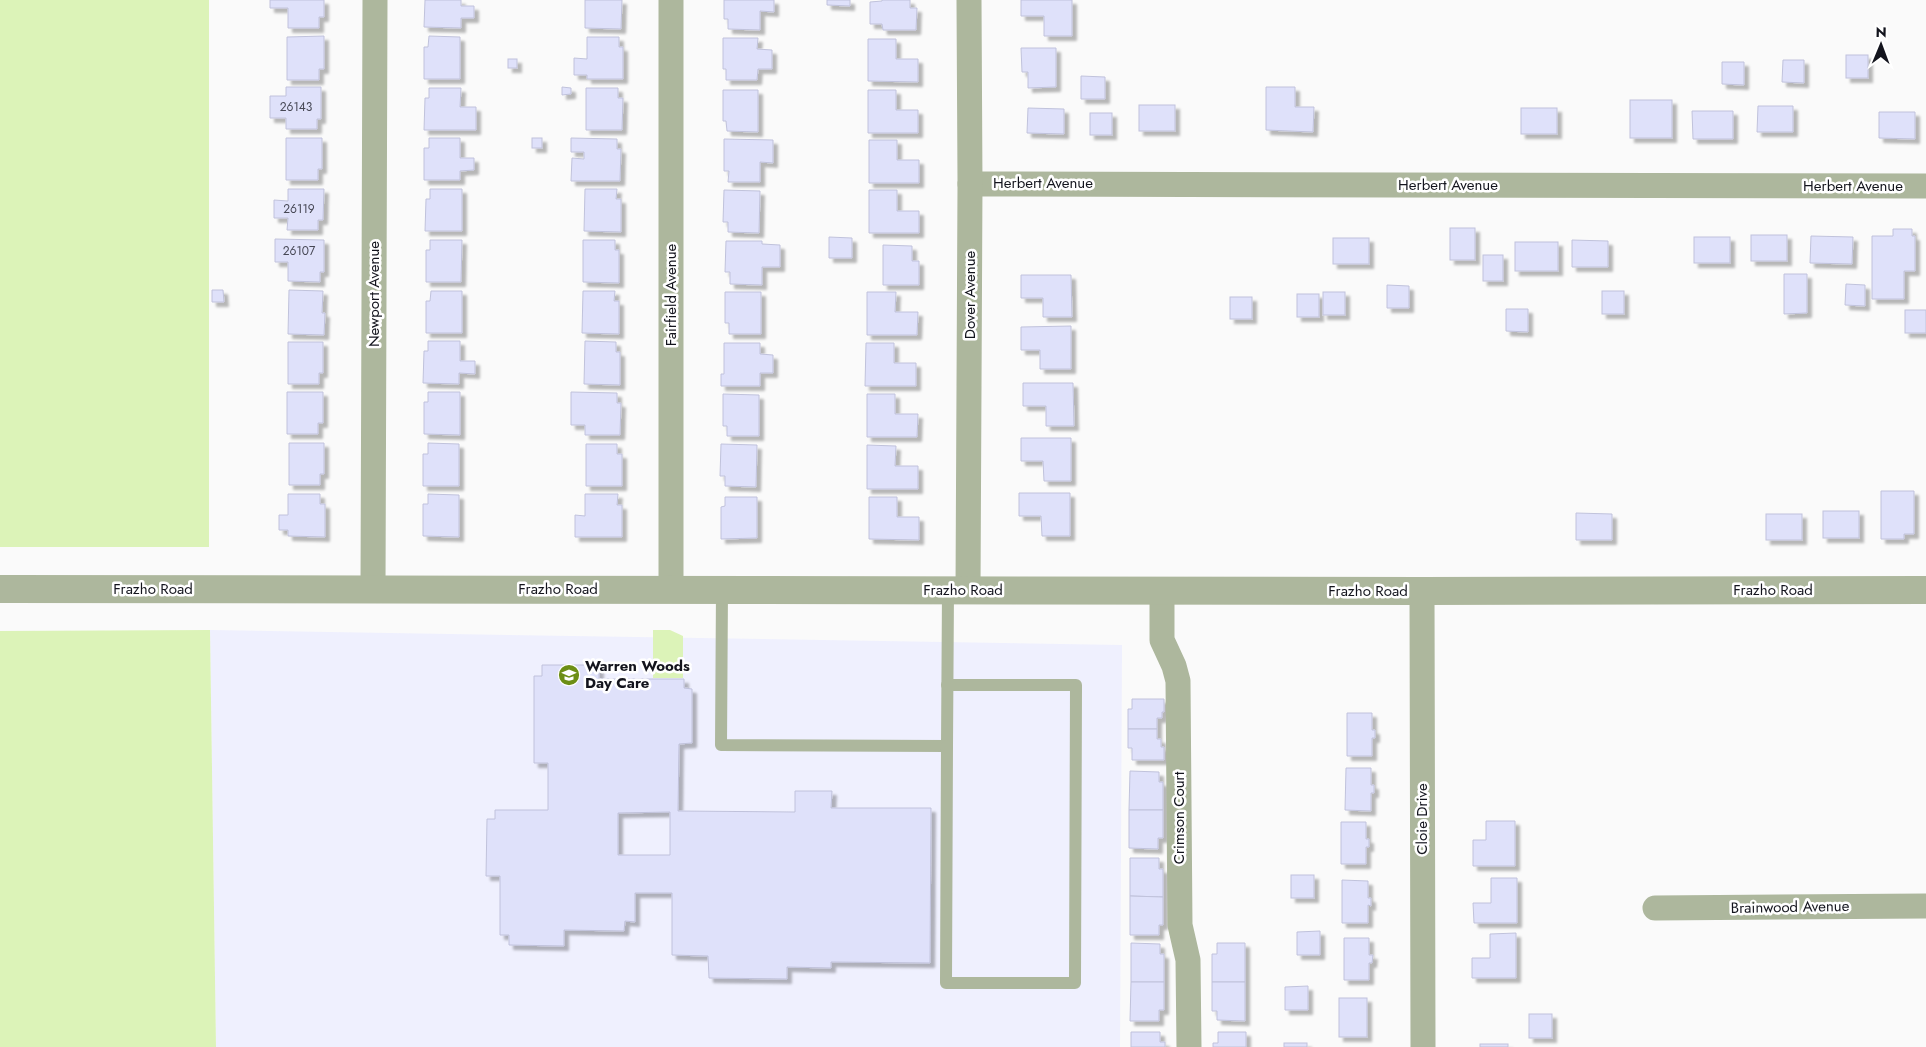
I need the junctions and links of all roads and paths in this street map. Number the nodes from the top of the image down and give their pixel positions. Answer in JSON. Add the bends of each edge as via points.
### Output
{"nodes":[{"id":1,"x":374,"y":0,"type":"edge"},
{"id":2,"x":671,"y":0,"type":"edge"},
{"id":3,"x":969,"y":0,"type":"edge"},
{"id":4,"x":970,"y":184,"type":"junction"},
{"id":5,"x":1926,"y":186,"type":"edge"},
{"id":6,"x":0,"y":589,"type":"edge"},
{"id":7,"x":373,"y":589,"type":"junction"},
{"id":8,"x":671,"y":589,"type":"junction"},
{"id":9,"x":722,"y":589,"type":"junction"},
{"id":10,"x":958,"y":590,"type":"junction"},
{"id":11,"x":1926,"y":590,"type":"edge"},
{"id":12,"x":1162,"y":591,"type":"junction"},
{"id":13,"x":1422,"y":591,"type":"junction"},
{"id":14,"x":947,"y":685,"type":"junction"},
{"id":15,"x":947,"y":746,"type":"junction"},
{"id":16,"x":1926,"y":906,"type":"edge"},
{"id":17,"x":1655,"y":908,"type":"dead end"},
{"id":18,"x":1189,"y":1047,"type":"edge"},
{"id":19,"x":1423,"y":1047,"type":"edge"}],
"edges":[{"from":1,"to":7,"type":"street","name":"Newport Avenue"},
{"from":2,"to":8,"type":"street","name":"Fairfield Avenue"},
{"from":3,"to":4,"type":"street","name":"Dover Avenue"},
{"from":4,"to":5,"type":"street","name":"Herbert Avenue"},
{"from":4,"to":10,"type":"street","name":"Dover Avenue"},
{"from":6,"to":7,"type":"street","name":"Frazho Road"},
{"from":7,"to":8,"type":"street","name":"Frazho Road"},
{"from":8,"to":9,"type":"street","name":"Frazho Road"},
{"from":9,"to":10,"type":"street","name":"Frazho Road"},
{"from":9,"to":15,"type":"lane","via":[[721,745]]},
{"from":10,"to":12,"type":"street","name":"Frazho Road"},
{"from":10,"to":14,"type":"lane"},
{"from":11,"to":13,"type":"street","name":"Frazho Road"},
{"from":12,"to":13,"type":"street","name":"Frazho Road"},
{"from":12,"to":18,"type":"street","name":"Crimson Court","via":[[1162,640],[1178,681],[1180,925],[1188,960]]},
{"from":13,"to":19,"type":"street","name":"Cloie Drive"},
{"from":14,"to":15,"type":"lane"},
{"from":14,"to":15,"type":"lane","via":[[1076,685],[1075,983],[946,983]]},
{"from":16,"to":17,"type":"street","name":"Brainwood Avenue"}]}
